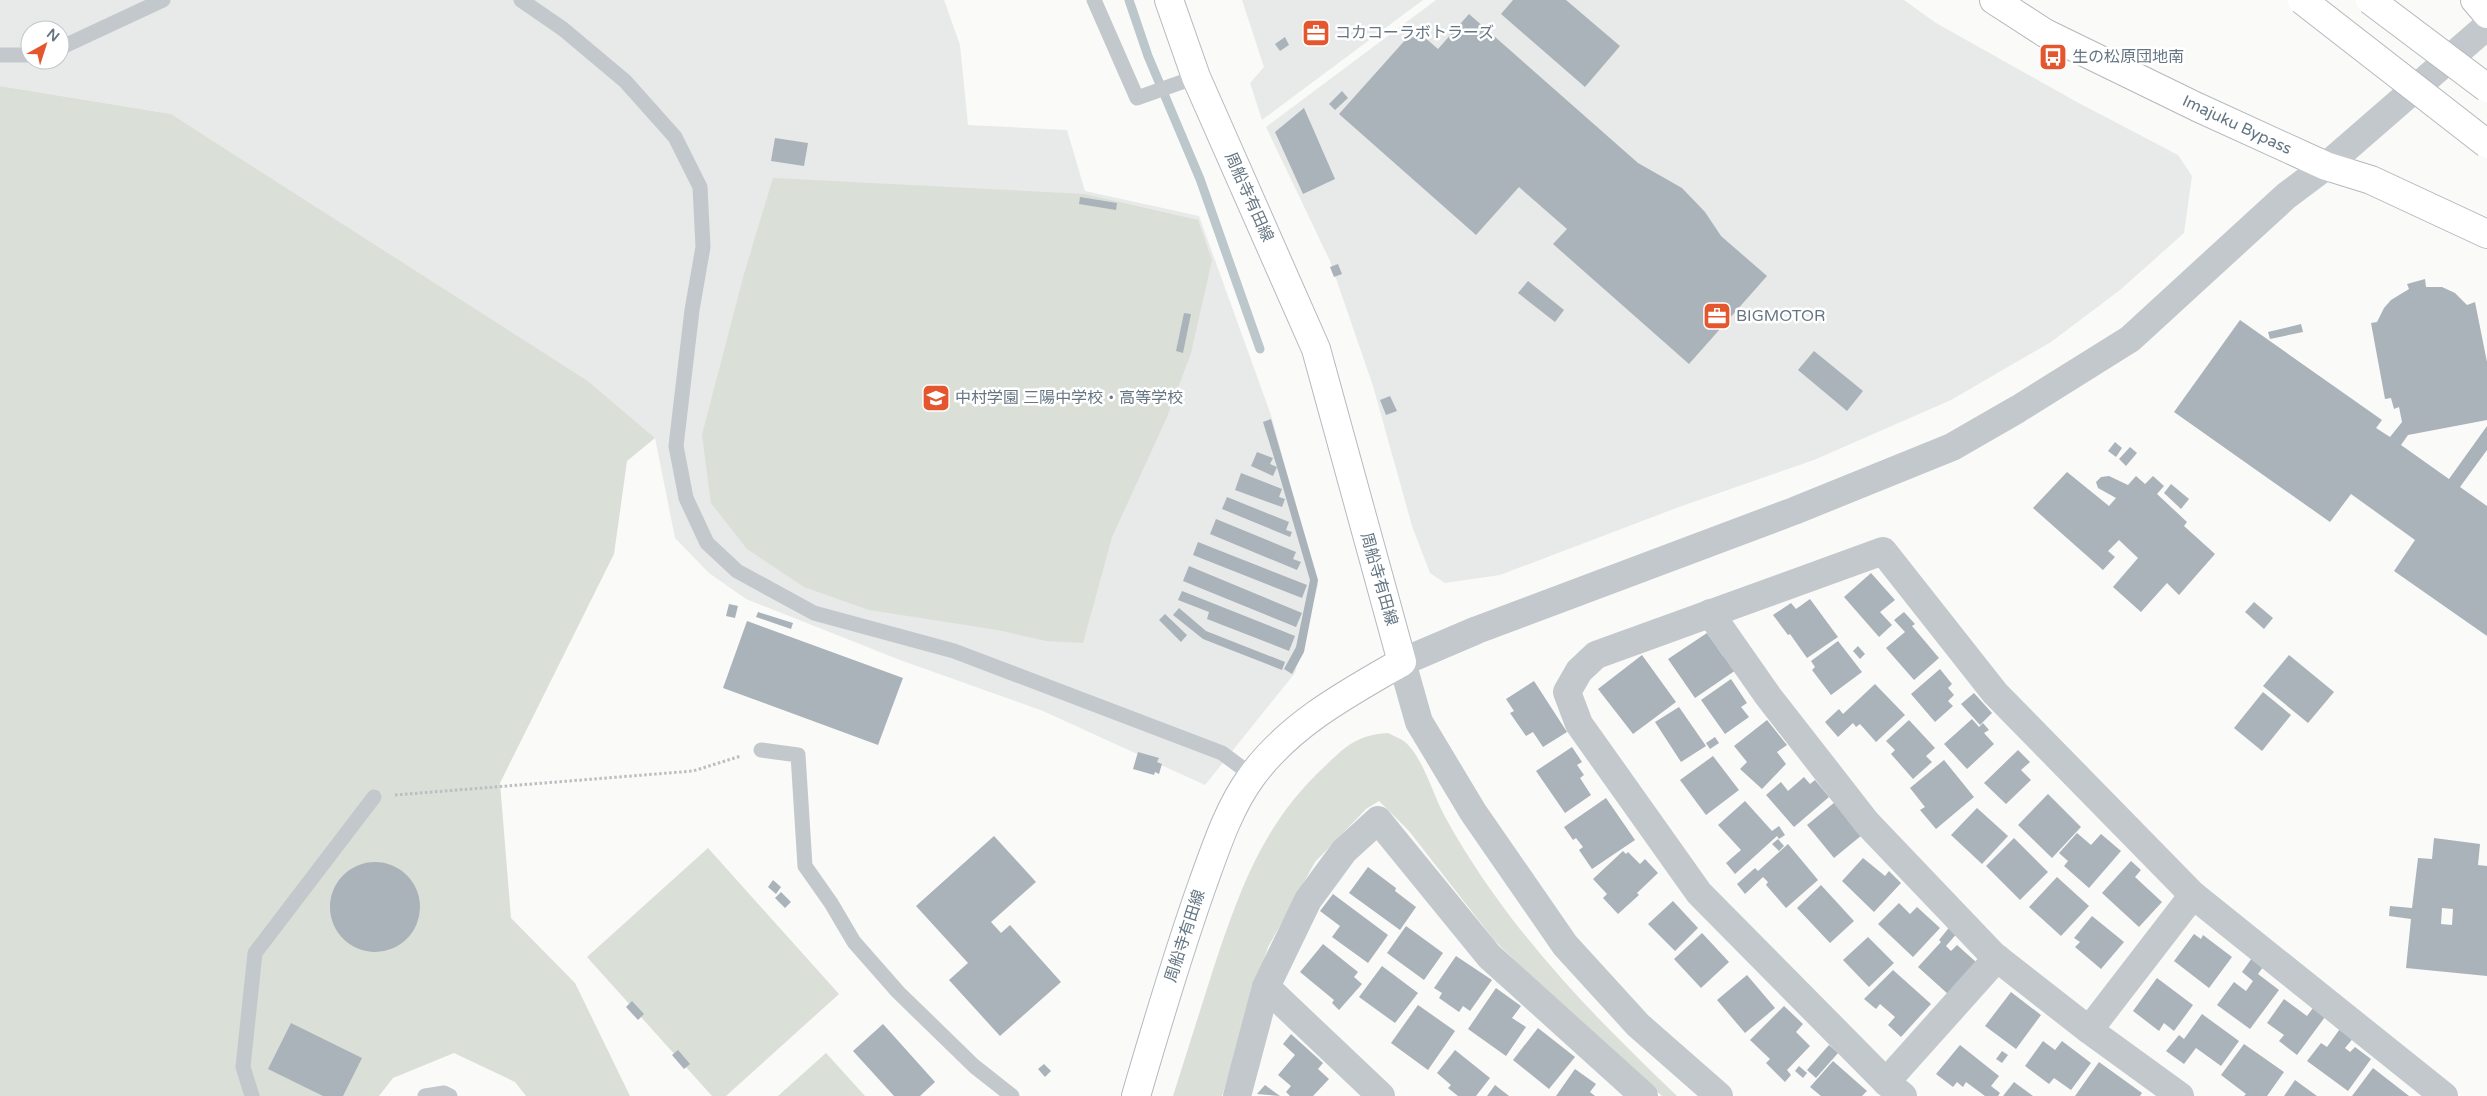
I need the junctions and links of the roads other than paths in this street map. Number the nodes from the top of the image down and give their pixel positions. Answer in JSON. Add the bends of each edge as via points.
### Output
{"nodes":[{"id":1,"x":163,"y":0,"type":"edge"},
{"id":2,"x":521,"y":0,"type":"edge"},
{"id":3,"x":1094,"y":0,"type":"edge"},
{"id":4,"x":1169,"y":0,"type":"edge"},
{"id":5,"x":1994,"y":0,"type":"edge"},
{"id":6,"x":2302,"y":0,"type":"edge"},
{"id":7,"x":2370,"y":0,"type":"edge"},
{"id":8,"x":2475,"y":0,"type":"edge"},
{"id":9,"x":2487,"y":14,"type":"edge"},
{"id":10,"x":2487,"y":26,"type":"edge"},
{"id":11,"x":70,"y":43,"type":"edge"},
{"id":12,"x":20,"y":54,"type":"edge"},
{"id":13,"x":0,"y":55,"type":"edge"},
{"id":14,"x":1196,"y":78,"type":"junction"},
{"id":15,"x":2487,"y":88,"type":"edge"},
{"id":16,"x":2487,"y":144,"type":"edge"},
{"id":17,"x":2326,"y":166,"type":"junction"},
{"id":18,"x":2487,"y":234,"type":"edge"},
{"id":19,"x":1710,"y":612,"type":"junction"},
{"id":20,"x":1402,"y":662,"type":"junction"},
{"id":21,"x":761,"y":750,"type":"road end"},
{"id":22,"x":1253,"y":776,"type":"junction"},
{"id":23,"x":374,"y":797,"type":"road end"},
{"id":24,"x":2193,"y":895,"type":"junction"},
{"id":25,"x":1997,"y":958,"type":"junction"},
{"id":26,"x":1266,"y":987,"type":"junction"},
{"id":27,"x":2089,"y":1030,"type":"junction"},
{"id":28,"x":1895,"y":1089,"type":"edge"},
{"id":29,"x":252,"y":1096,"type":"edge"},
{"id":30,"x":424,"y":1096,"type":"edge"},
{"id":31,"x":450,"y":1096,"type":"edge"},
{"id":32,"x":1012,"y":1096,"type":"edge"},
{"id":33,"x":1136,"y":1096,"type":"edge"},
{"id":34,"x":1237,"y":1096,"type":"edge"},
{"id":35,"x":1381,"y":1096,"type":"edge"},
{"id":36,"x":1644,"y":1096,"type":"edge"},
{"id":37,"x":1719,"y":1096,"type":"edge"},
{"id":38,"x":2180,"y":1096,"type":"edge"},
{"id":39,"x":2444,"y":1096,"type":"edge"}],
"edges":[{"from":1,"to":11,"type":"lane"},
{"from":2,"to":22,"type":"lane","via":[[563,29],[625,81],[675,137],[700,188],[703,247],[676,446],[686,498],[707,543],[737,571],[814,613],[954,651],[1222,753]]},
{"from":3,"to":14,"type":"lane","via":[[1137,98]]},
{"from":4,"to":14,"type":"main road","name":"周船寺有田線"},
{"from":5,"to":17,"type":"main road","name":"Imajuku Bypass","via":[[2045,33]]},
{"from":6,"to":16,"type":"main road","bridge":true},
{"from":7,"to":15,"type":"main road","bridge":true},
{"from":8,"to":9,"type":"main road"},
{"from":10,"to":17,"type":"street"},
{"from":12,"to":13,"type":"lane"},
{"from":14,"to":20,"type":"main road","name":"周船寺有田線","via":[[1316,349]]},
{"from":17,"to":18,"type":"main road","name":"Imajuku Bypass","via":[[2371,180]]},
{"from":17,"to":20,"type":"street","via":[[2286,196],[2130,339],[1952,447]]},
{"from":19,"to":24,"type":"street","via":[[1883,551],[1996,693]]},
{"from":19,"to":25,"type":"street","via":[[1768,696],[1867,823]]},
{"from":19,"to":28,"type":"street","via":[[1596,655],[1579,671],[1568,692],[1579,724],[1699,893]]},
{"from":20,"to":22,"type":"main road","name":"周船寺有田線","via":[[1330,704],[1285,741]]},
{"from":20,"to":37,"type":"street","via":[[1419,722],[1473,812],[1565,945],[1638,1026]]},
{"from":21,"to":32,"type":"lane","via":[[798,755],[805,866],[854,942],[898,992],[974,1066]]},
{"from":22,"to":33,"type":"main road","name":"周船寺有田線","via":[[1220,838],[1184,935]]},
{"from":23,"to":29,"type":"lane","via":[[255,953],[243,1067]]},
{"from":24,"to":27,"type":"street"},
{"from":24,"to":39,"type":"street"},
{"from":25,"to":27,"type":"street"},
{"from":25,"to":28,"type":"street"},
{"from":26,"to":34,"type":"street"},
{"from":26,"to":35,"type":"street"},
{"from":26,"to":36,"type":"street","via":[[1308,900],[1344,851],[1378,820],[1489,956]]},
{"from":27,"to":38,"type":"street"},
{"from":30,"to":31,"type":"lane","via":[[444,1093]]}]}
